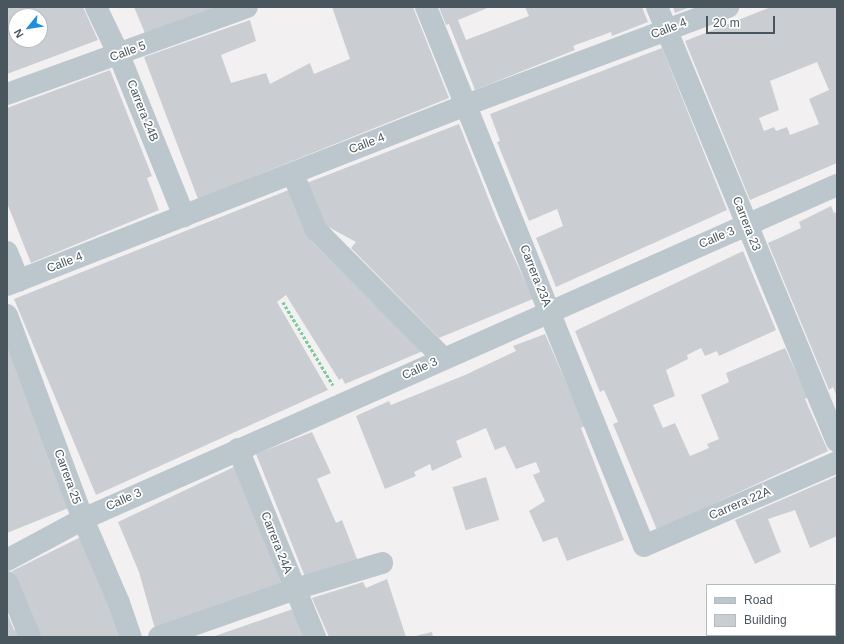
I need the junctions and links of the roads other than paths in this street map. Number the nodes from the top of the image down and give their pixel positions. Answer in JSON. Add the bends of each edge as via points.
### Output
{"nodes":[{"id":1,"x":96,"y":7,"type":"edge"},
{"id":2,"x":247,"y":7,"type":"edge"},
{"id":3,"x":426,"y":7,"type":"edge"},
{"id":4,"x":657,"y":7,"type":"edge"},
{"id":5,"x":728,"y":7,"type":"edge"},
{"id":6,"x":667,"y":30,"type":"junction"},
{"id":7,"x":119,"y":55,"type":"junction"},
{"id":8,"x":7,"y":94,"type":"edge"},
{"id":9,"x":466,"y":105,"type":"junction"},
{"id":10,"x":293,"y":174,"type":"junction"},
{"id":11,"x":837,"y":185,"type":"edge"},
{"id":12,"x":184,"y":216,"type":"junction"},
{"id":13,"x":747,"y":225,"type":"junction"},
{"id":14,"x":7,"y":252,"type":"edge"},
{"id":15,"x":13,"y":283,"type":"edge"},
{"id":16,"x":549,"y":311,"type":"junction"},
{"id":17,"x":7,"y":315,"type":"edge"},
{"id":18,"x":443,"y":358,"type":"junction"},
{"id":19,"x":837,"y":441,"type":"edge"},
{"id":20,"x":238,"y":449,"type":"junction"},
{"id":21,"x":837,"y":462,"type":"edge"},
{"id":22,"x":83,"y":519,"type":"junction"},
{"id":23,"x":644,"y":546,"type":"joint"},
{"id":24,"x":7,"y":560,"type":"edge"},
{"id":25,"x":382,"y":563,"type":"dead end"},
{"id":26,"x":7,"y":582,"type":"edge"},
{"id":27,"x":295,"y":589,"type":"junction"},
{"id":28,"x":30,"y":637,"type":"edge"},
{"id":29,"x":131,"y":637,"type":"edge"},
{"id":30,"x":159,"y":637,"type":"edge"},
{"id":31,"x":315,"y":637,"type":"edge"}],
"edges":[{"from":1,"to":7,"type":"street","name":"Carrera 24B"},
{"from":2,"to":7,"type":"street","name":"Calle 5"},
{"from":3,"to":9,"type":"street","name":"Carrera 23A"},
{"from":4,"to":6,"type":"street","name":"Carrera 23"},
{"from":5,"to":6,"type":"street","name":"Calle 4"},
{"from":6,"to":9,"type":"street","name":"Calle 4"},
{"from":6,"to":13,"type":"street","name":"Carrera 23"},
{"from":7,"to":8,"type":"street","name":"Calle 5"},
{"from":7,"to":12,"type":"street","name":"Carrera 24B"},
{"from":9,"to":10,"type":"street","name":"Calle 4"},
{"from":9,"to":16,"type":"street","name":"Carrera 23A"},
{"from":10,"to":12,"type":"street","name":"Calle 4"},
{"from":10,"to":18,"type":"street","via":[[316,230]]},
{"from":11,"to":13,"type":"street","name":"Calle 3"},
{"from":12,"to":15,"type":"street","name":"Calle 4"},
{"from":13,"to":16,"type":"street","name":"Calle 3"},
{"from":13,"to":19,"type":"street","name":"Carrera 23"},
{"from":14,"to":15,"type":"street"},
{"from":16,"to":18,"type":"street","name":"Calle 3"},
{"from":16,"to":23,"type":"street","name":"Carrera 23A"},
{"from":17,"to":22,"type":"street","name":"Carrera 25"},
{"from":18,"to":20,"type":"street","name":"Calle 3"},
{"from":20,"to":22,"type":"street","name":"Calle 3"},
{"from":20,"to":27,"type":"street","name":"Carrera 24A"},
{"from":21,"to":23,"type":"street","name":"Carrera 22A"},
{"from":22,"to":24,"type":"street","name":"Calle 3"},
{"from":22,"to":29,"type":"street","name":"Carrera 25"},
{"from":25,"to":27,"type":"street"},
{"from":26,"to":28,"type":"street"},
{"from":27,"to":30,"type":"street"},
{"from":27,"to":31,"type":"street","name":"Carrera 24A"}]}
